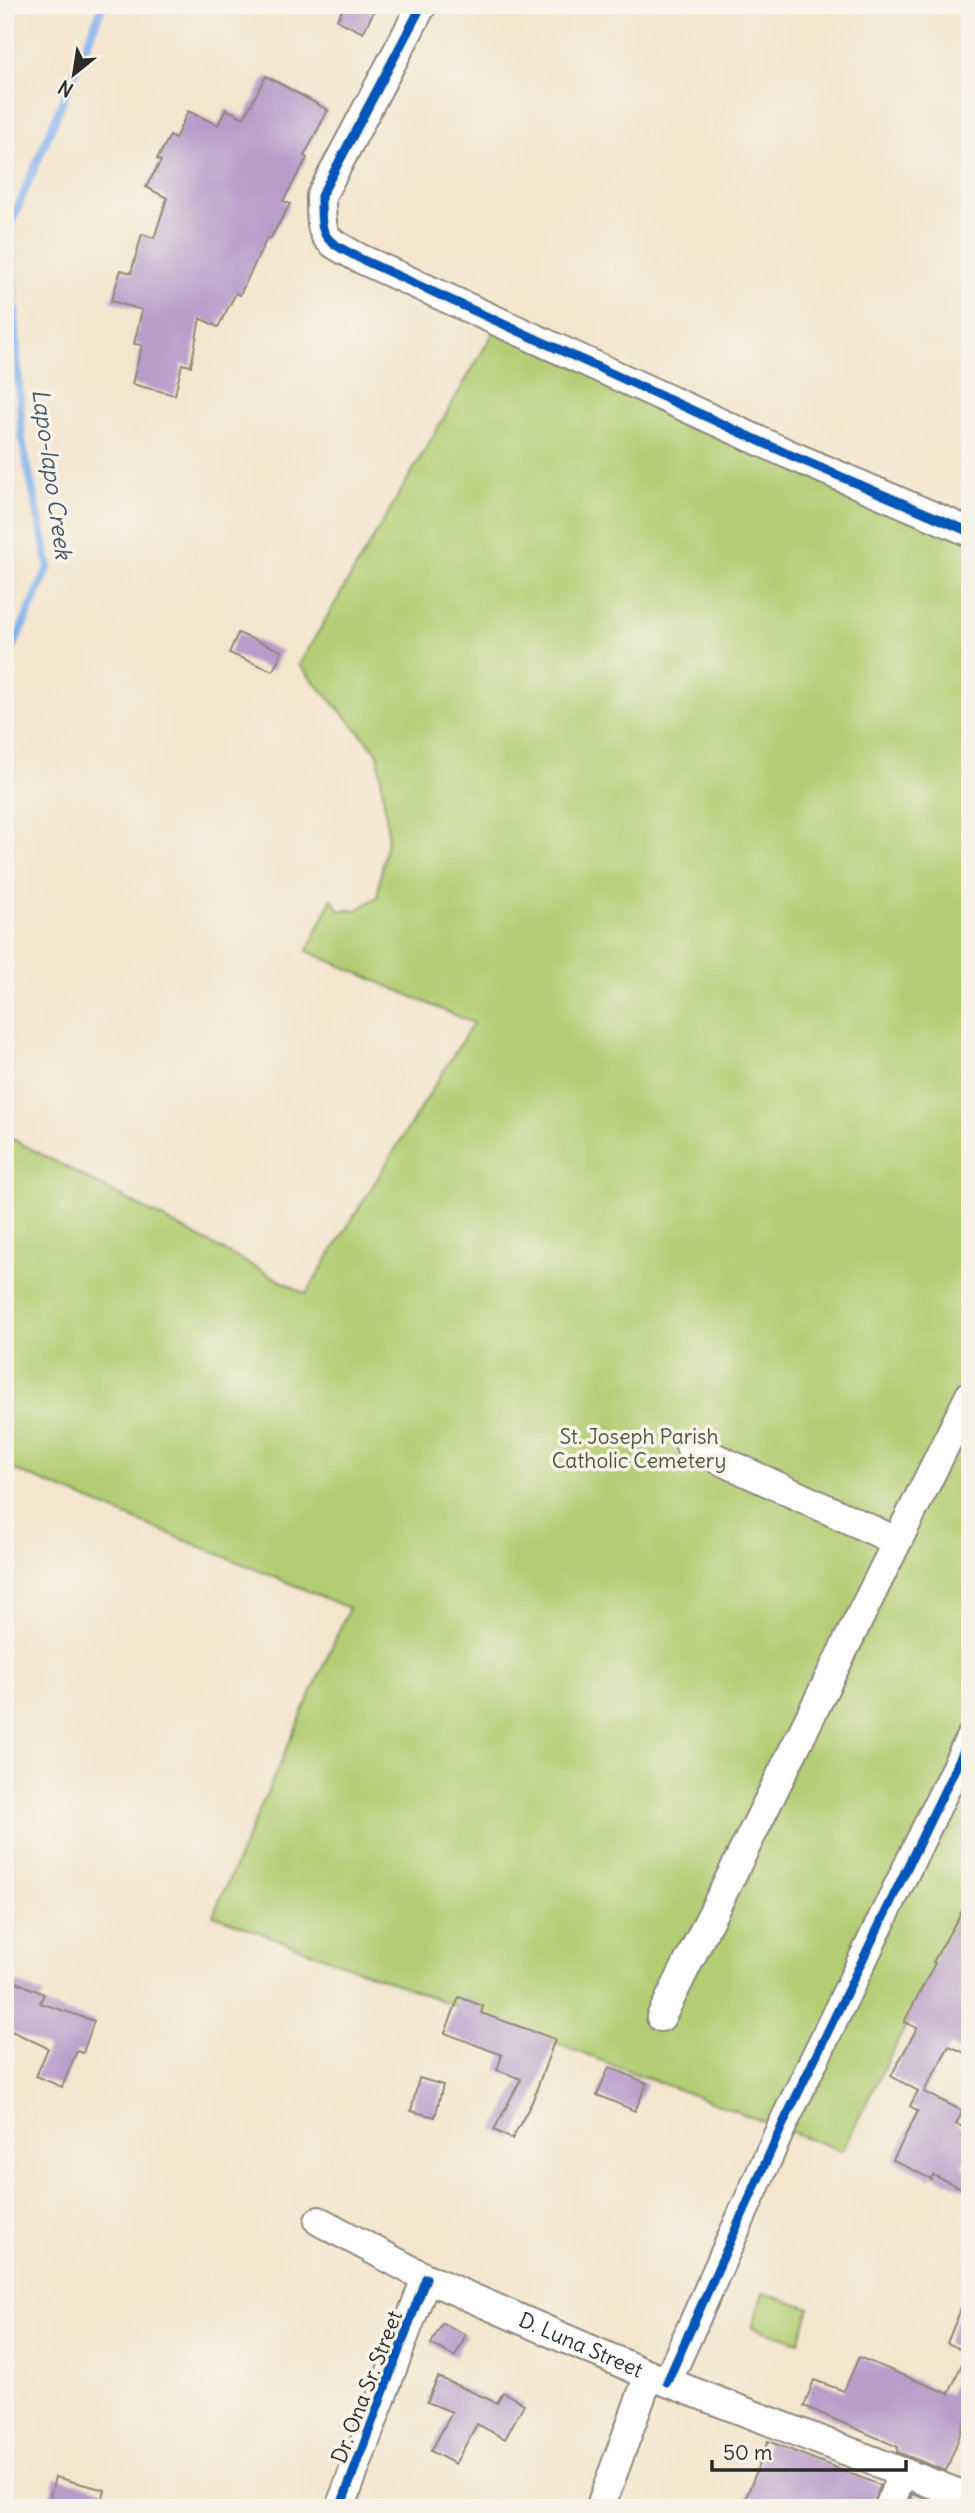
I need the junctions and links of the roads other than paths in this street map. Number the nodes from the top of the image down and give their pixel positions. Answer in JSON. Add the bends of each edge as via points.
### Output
{"nodes":[{"id":1,"x":422,"y":5,"type":"edge"},
{"id":2,"x":970,"y":531,"type":"edge"},
{"id":3,"x":970,"y":1395,"type":"edge"},
{"id":4,"x":690,"y":1446,"type":"dead end"},
{"id":5,"x":896,"y":1541,"type":"junction"},
{"id":6,"x":970,"y":1738,"type":"edge"},
{"id":7,"x":661,"y":2017,"type":"dead end"},
{"id":8,"x":319,"y":2221,"type":"dead end"},
{"id":9,"x":426,"y":2278,"type":"junction"},
{"id":10,"x":658,"y":2379,"type":"junction"},
{"id":11,"x":902,"y":2472,"type":"junction"},
{"id":12,"x":970,"y":2498,"type":"edge"},
{"id":13,"x":340,"y":2508,"type":"edge"},
{"id":14,"x":600,"y":2508,"type":"edge"},
{"id":15,"x":889,"y":2508,"type":"edge"}],
"edges":[{"from":1,"to":2,"type":"street","via":[[321,196],[321,225],[328,241],[775,448]]},
{"from":3,"to":5,"type":"street"},
{"from":4,"to":5,"type":"street"},
{"from":5,"to":7,"type":"street"},
{"from":6,"to":10,"type":"street"},
{"from":8,"to":9,"type":"street","name":"D. Luna Street"},
{"from":9,"to":10,"type":"street","name":"D. Luna Street"},
{"from":9,"to":13,"type":"street","name":"Dr. Ona Sr. Street"},
{"from":10,"to":11,"type":"street","name":"D. Luna Street"},
{"from":10,"to":14,"type":"street"},
{"from":11,"to":12,"type":"street","name":"D. Luna Street"},
{"from":11,"to":15,"type":"street"}]}
